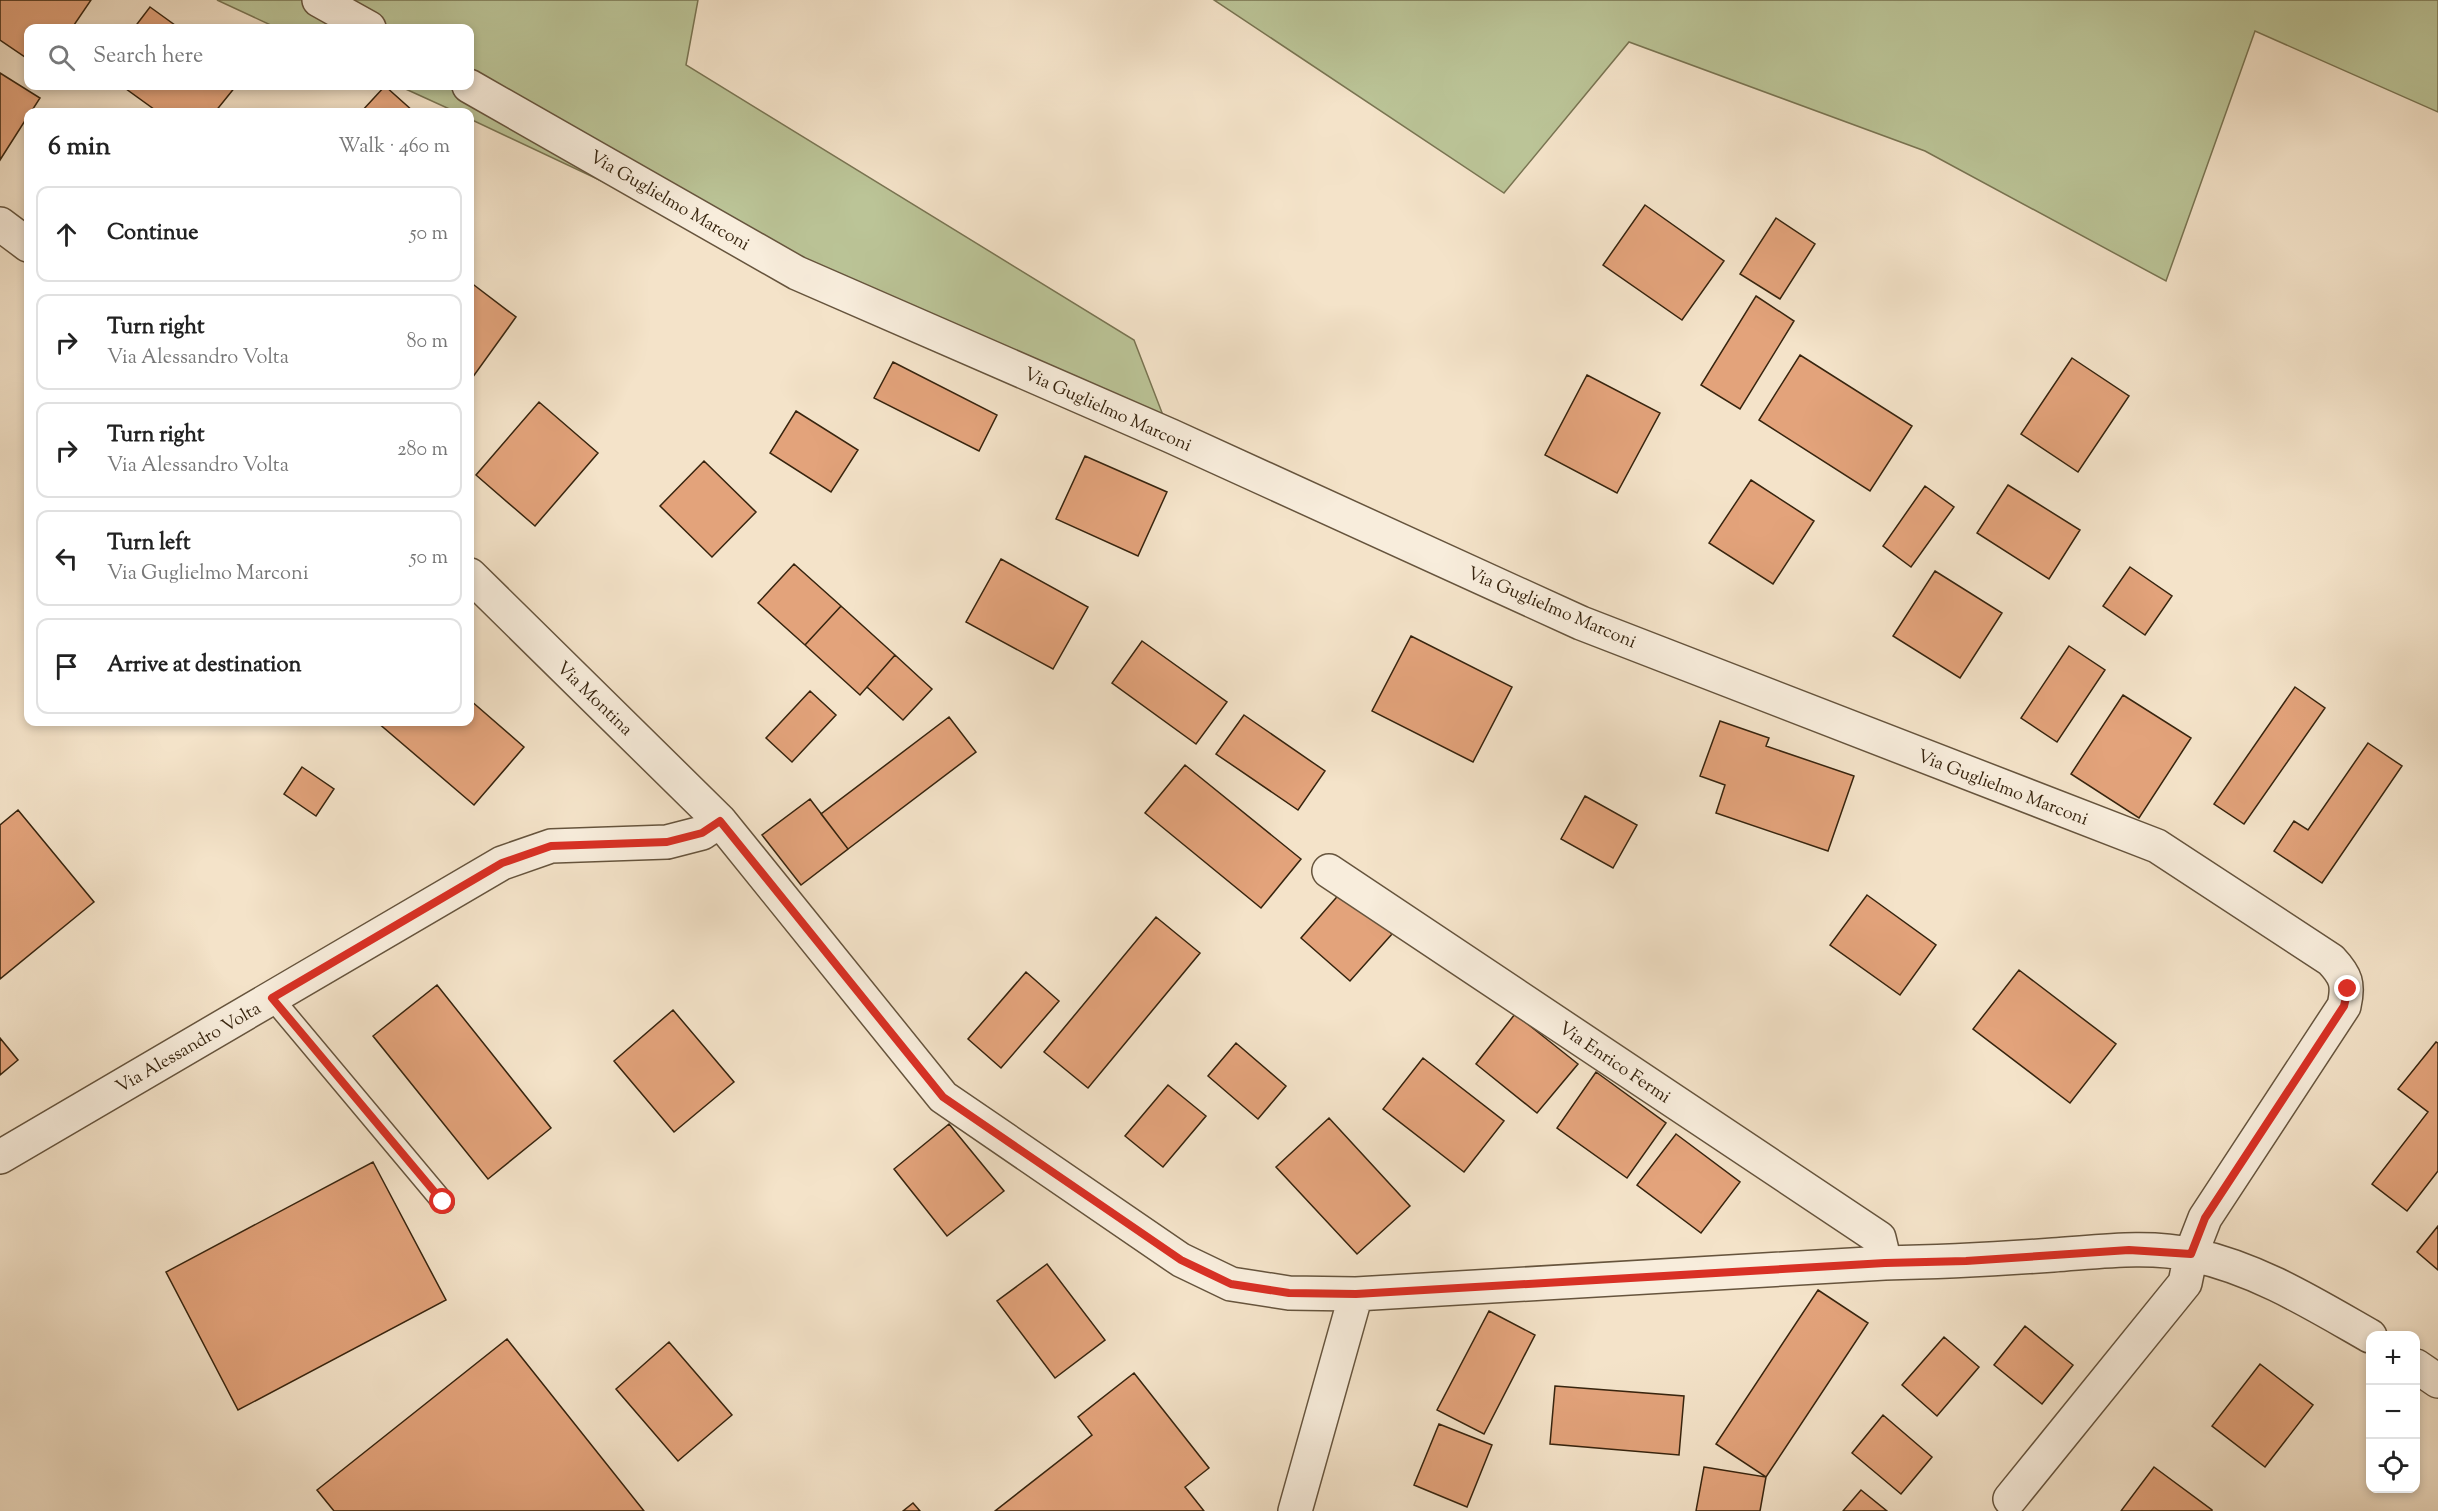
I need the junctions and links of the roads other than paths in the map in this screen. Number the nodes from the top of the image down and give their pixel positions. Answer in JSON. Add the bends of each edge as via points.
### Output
{"nodes":[{"id":1,"x":319,"y":0,"type":"edge"},
{"id":2,"x":362,"y":24,"type":"edge"},
{"id":3,"x":474,"y":89,"type":"edge"},
{"id":4,"x":0,"y":224,"type":"edge"},
{"id":5,"x":24,"y":242,"type":"edge"},
{"id":6,"x":474,"y":579,"type":"edge"},
{"id":7,"x":720,"y":821,"type":"junction"},
{"id":8,"x":1329,"y":871,"type":"dead end"},
{"id":9,"x":272,"y":998,"type":"junction"},
{"id":10,"x":0,"y":1156,"type":"edge"},
{"id":11,"x":443,"y":1202,"type":"dead end"},
{"id":12,"x":2191,"y":1254,"type":"junction"},
{"id":13,"x":1885,"y":1263,"type":"junction"},
{"id":14,"x":1356,"y":1294,"type":"junction"},
{"id":15,"x":2366,"y":1334,"type":"edge"},
{"id":16,"x":2420,"y":1369,"type":"edge"},
{"id":17,"x":2438,"y":1381,"type":"edge"},
{"id":18,"x":2010,"y":1499,"type":"dead end"},
{"id":19,"x":1295,"y":1511,"type":"edge"}],
"edges":[{"from":1,"to":2,"type":"street"},
{"from":3,"to":12,"type":"street","name":"Via Guglielmo Marconi","via":[[797,273],[1171,436],[1581,623],[2157,846],[2331,960],[2342,972],[2348,989],[2344,1006],[2205,1218]]},
{"from":4,"to":5,"type":"street"},
{"from":6,"to":7,"type":"street","name":"Via Montina"},
{"from":7,"to":9,"type":"street","name":"Via Alessandro Volta","via":[[702,833],[667,842],[551,846],[502,863]]},
{"from":7,"to":14,"type":"street","via":[[943,1097],[1181,1260],[1231,1284],[1289,1293]]},
{"from":8,"to":13,"type":"street","name":"Via Enrico Fermi","via":[[1880,1238]]},
{"from":9,"to":10,"type":"street","name":"Via Alessandro Volta"},
{"from":9,"to":11,"type":"lane"},
{"from":12,"to":13,"type":"street","via":[[2129,1250]]},
{"from":12,"to":15,"type":"street","via":[[2234,1266],[2288,1289]]},
{"from":12,"to":18,"type":"street","name":"Via Guglielmo Marconi","via":[[2185,1283]]},
{"from":13,"to":14,"type":"street"},
{"from":14,"to":19,"type":"street"},
{"from":16,"to":17,"type":"street"}]}
